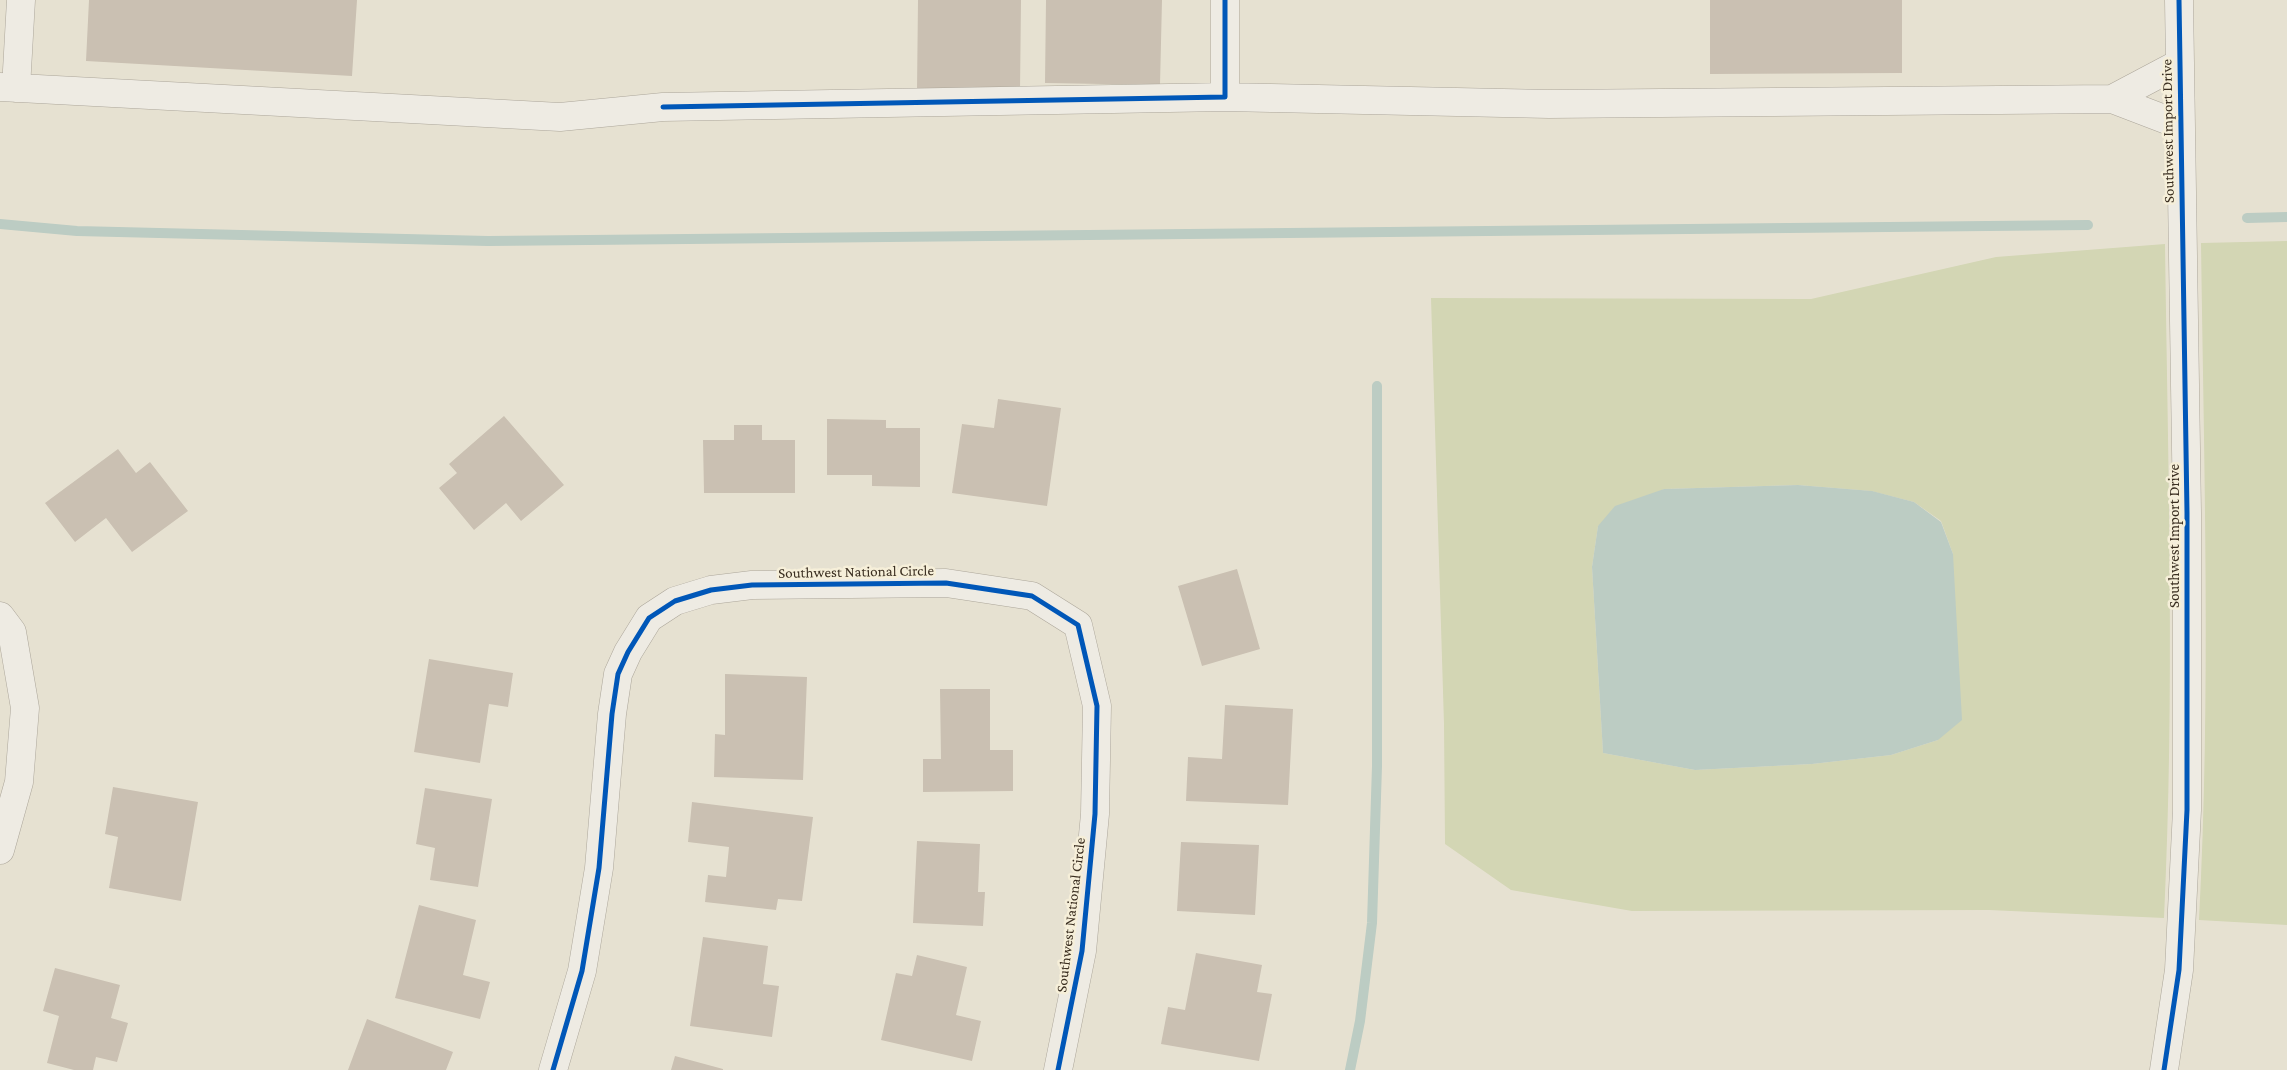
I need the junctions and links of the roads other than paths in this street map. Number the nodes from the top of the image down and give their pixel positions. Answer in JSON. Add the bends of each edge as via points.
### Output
{"nodes":[{"id":1,"x":22,"y":0,"type":"edge"},
{"id":2,"x":1225,"y":0,"type":"edge"},
{"id":3,"x":2179,"y":0,"type":"edge"},
{"id":4,"x":2180,"y":63,"type":"junction"},
{"id":5,"x":8,"y":87,"type":"edge"},
{"id":6,"x":1225,"y":97,"type":"junction"},
{"id":7,"x":2112,"y":99,"type":"junction"},
{"id":8,"x":2180,"y":125,"type":"junction"},
{"id":9,"x":0,"y":616,"type":"edge"},
{"id":10,"x":0,"y":850,"type":"edge"},
{"id":11,"x":553,"y":1070,"type":"edge"},
{"id":12,"x":1058,"y":1070,"type":"edge"},
{"id":13,"x":2164,"y":1070,"type":"edge"}],
"edges":[{"from":1,"to":5,"type":"street"},
{"from":2,"to":6,"type":"street"},
{"from":3,"to":4,"type":"street","name":"Southwest Import Drive"},
{"from":4,"to":7,"type":"street"},
{"from":4,"to":8,"type":"street","name":"Southwest Import Drive"},
{"from":5,"to":6,"type":"street","via":[[560,116],[663,107]]},
{"from":6,"to":7,"type":"street","via":[[1549,104]]},
{"from":7,"to":8,"type":"street"},
{"from":8,"to":13,"type":"street","name":"Southwest Import Drive","via":[[2187,513],[2187,810],[2179,970]]},
{"from":9,"to":10,"type":"street","via":[[12,632],[26,708],[19,782]]},
{"from":11,"to":12,"type":"street","name":"Southwest National Circle","via":[[582,971],[599,868],[618,674],[649,618],[675,601],[711,590],[752,585],[946,583],[1032,596],[1078,625],[1095,697],[1095,814],[1083,941]]}]}
